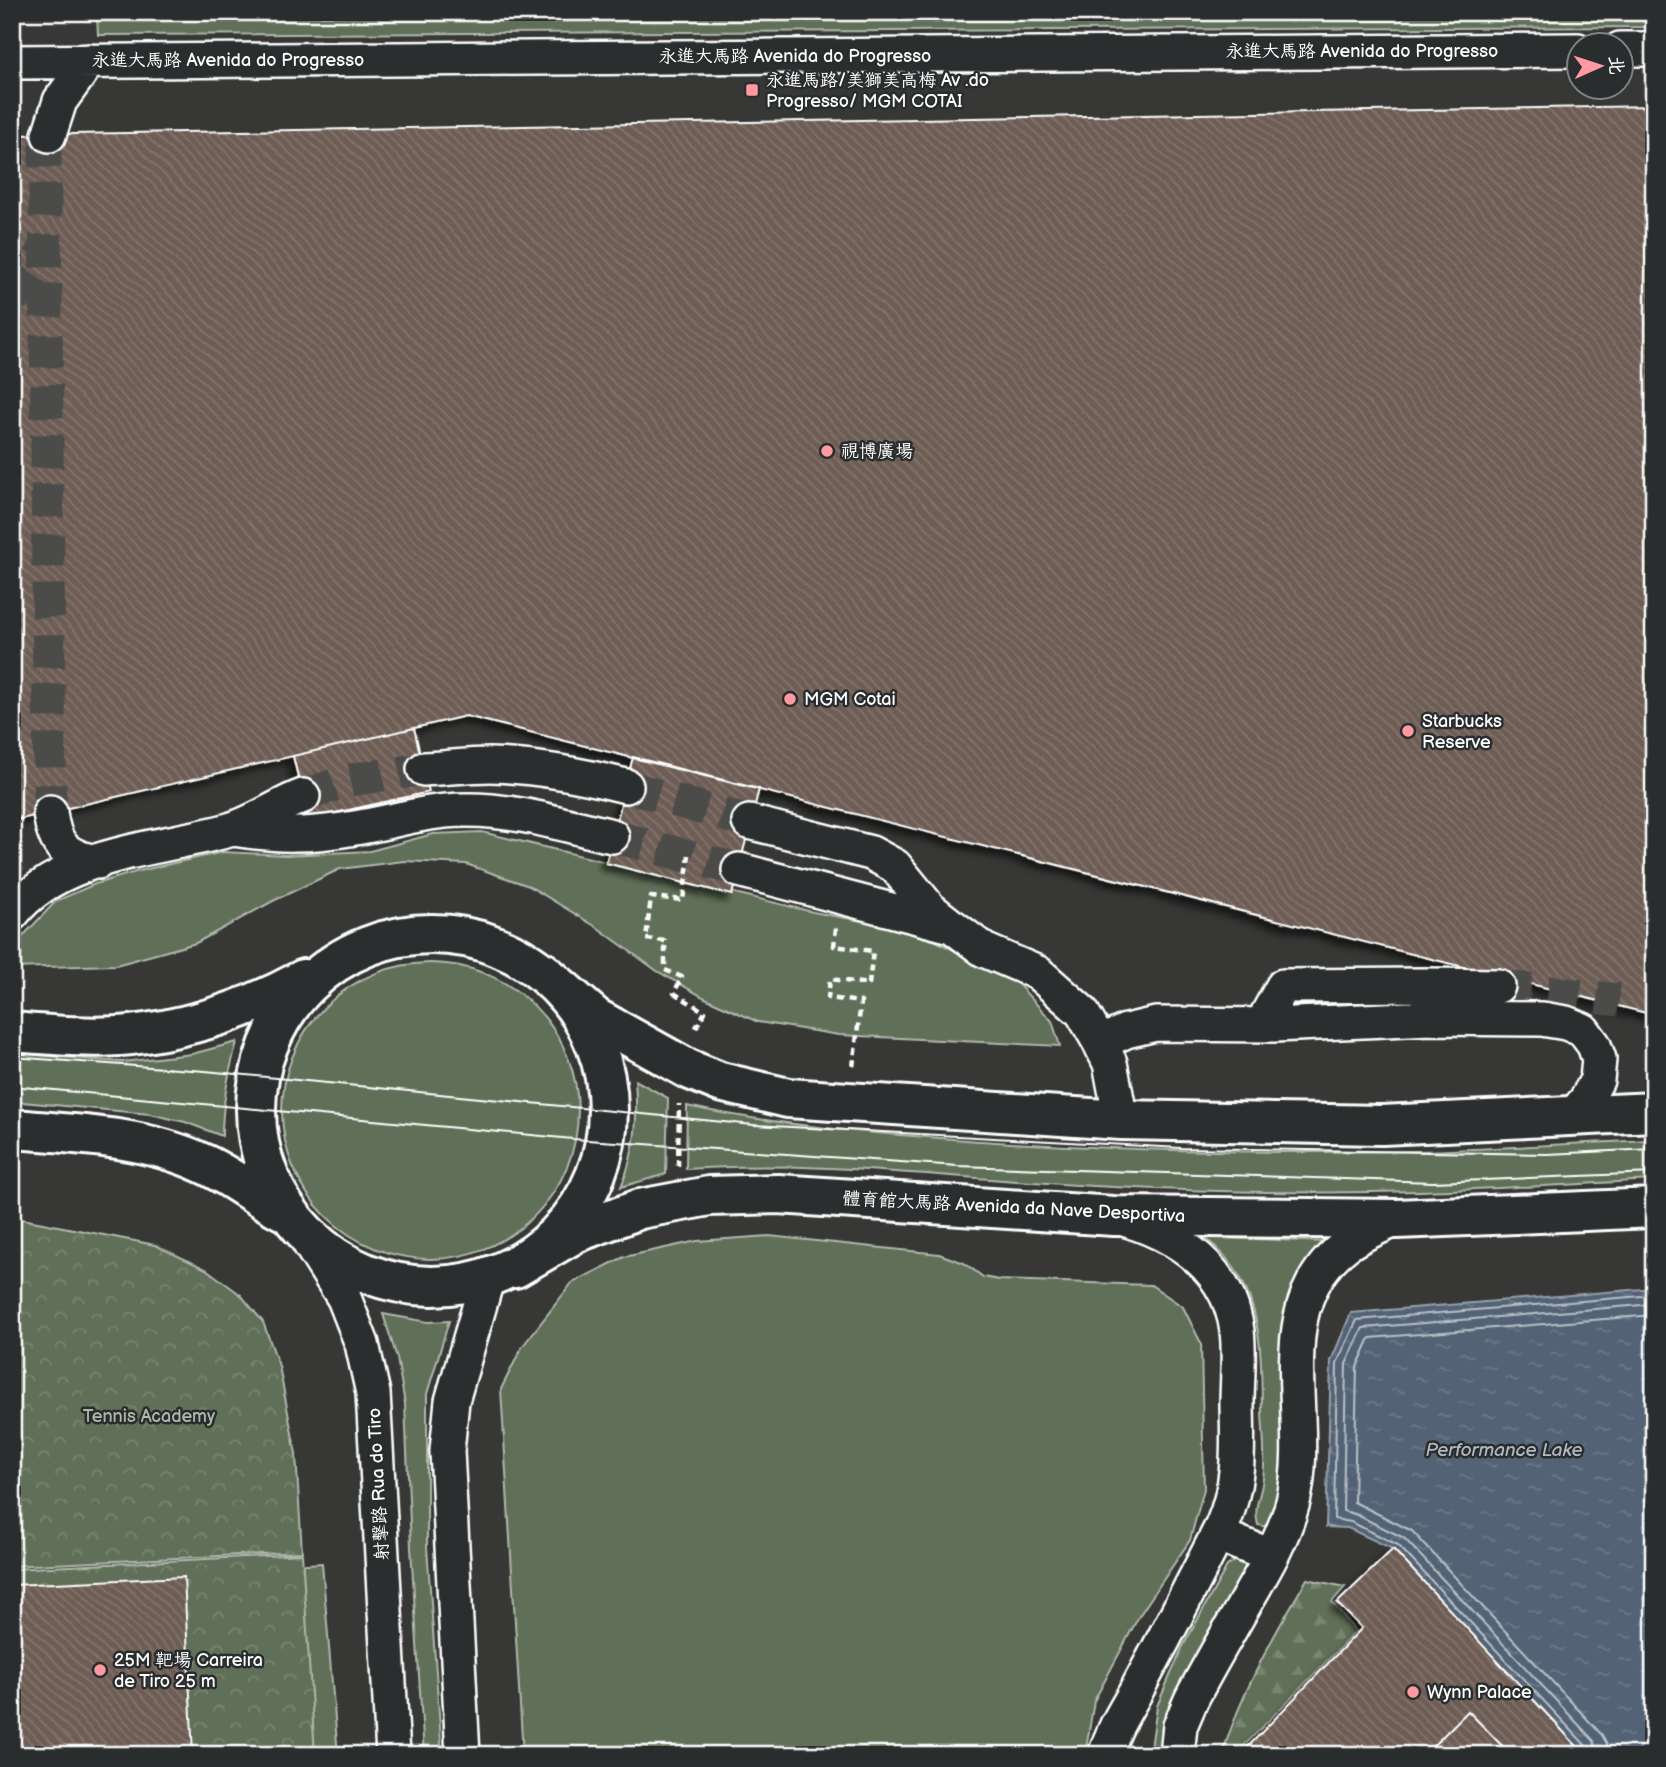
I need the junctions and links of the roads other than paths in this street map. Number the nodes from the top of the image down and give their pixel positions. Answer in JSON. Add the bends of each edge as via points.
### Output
{"nodes":[{"id":1,"x":1634,"y":49,"type":"edge"},
{"id":2,"x":1654,"y":49,"type":"edge"},
{"id":3,"x":1564,"y":50,"type":"edge"},
{"id":4,"x":89,"y":61,"type":"junction"},
{"id":5,"x":12,"y":62,"type":"edge"},
{"id":6,"x":49,"y":135,"type":"tunnel mouth"},
{"id":7,"x":424,"y":769,"type":"tunnel mouth"},
{"id":8,"x":303,"y":796,"type":"tunnel mouth"},
{"id":9,"x":50,"y":813,"type":"tunnel mouth"},
{"id":10,"x":431,"y":813,"type":"junction"},
{"id":11,"x":749,"y":822,"type":"tunnel mouth"},
{"id":12,"x":233,"y":829,"type":"junction"},
{"id":13,"x":612,"y":836,"type":"tunnel mouth"},
{"id":14,"x":97,"y":862,"type":"junction"},
{"id":15,"x":739,"y":870,"type":"tunnel mouth"},
{"id":16,"x":23,"y":894,"type":"edge"},
{"id":17,"x":952,"y":926,"type":"junction"},
{"id":18,"x":324,"y":969,"type":"junction"},
{"id":19,"x":544,"y":972,"type":"junction"},
{"id":20,"x":1426,"y":985,"type":"junction"},
{"id":21,"x":1498,"y":986,"type":"tunnel mouth"},
{"id":22,"x":1430,"y":1018,"type":"junction"},
{"id":23,"x":1274,"y":1025,"type":"junction"},
{"id":24,"x":12,"y":1032,"type":"edge"},
{"id":25,"x":1100,"y":1043,"type":"junction"},
{"id":26,"x":1654,"y":1112,"type":"edge"},
{"id":27,"x":1572,"y":1117,"type":"junction"},
{"id":28,"x":1121,"y":1120,"type":"junction"},
{"id":29,"x":12,"y":1129,"type":"edge"},
{"id":30,"x":1654,"y":1209,"type":"edge"},
{"id":31,"x":1114,"y":1216,"type":"junction"},
{"id":32,"x":1397,"y":1219,"type":"junction"},
{"id":33,"x":296,"y":1222,"type":"junction"},
{"id":34,"x":501,"y":1274,"type":"junction"},
{"id":35,"x":1218,"y":1535,"type":"junction"},
{"id":36,"x":1272,"y":1556,"type":"junction"},
{"id":37,"x":1139,"y":1686,"type":"junction"},
{"id":38,"x":393,"y":1755,"type":"edge"},
{"id":39,"x":463,"y":1755,"type":"edge"},
{"id":40,"x":1105,"y":1755,"type":"edge"},
{"id":41,"x":1130,"y":1755,"type":"edge"},
{"id":42,"x":1177,"y":1755,"type":"edge"}],
"edges":[{"from":1,"to":2,"type":"street"},
{"from":3,"to":4,"type":"street","name":"永進大馬路 Avenida do Progresso"},
{"from":4,"to":5,"type":"street","name":"永進大馬路 Avenida do Progresso"},
{"from":4,"to":6,"type":"street","via":[[60,101]]},
{"from":7,"to":10,"type":"street","via":[[489,765],[610,782],[552,780],[507,787]]},
{"from":8,"to":12,"type":"street"},
{"from":9,"to":14,"type":"street","via":[[52,828],[64,849],[74,857]]},
{"from":10,"to":12,"type":"street","via":[[307,835],[272,836]]},
{"from":10,"to":13,"type":"street","via":[[516,814]]},
{"from":11,"to":17,"type":"street","via":[[871,853],[895,866],[930,909]]},
{"from":12,"to":14,"type":"street"},
{"from":14,"to":16,"type":"street"},
{"from":15,"to":17,"type":"street"},
{"from":17,"to":25,"type":"street","via":[[984,950],[1038,973],[1082,1012]]},
{"from":18,"to":19,"type":"main road","via":[[376,941],[435,932],[492,942]]},
{"from":18,"to":24,"type":"main road","via":[[264,1001],[198,1024],[129,1035]]},
{"from":18,"to":33,"type":"main road","via":[[285,1011],[260,1065],[255,1124],[269,1181]]},
{"from":19,"to":28,"type":"main road","via":[[596,1018],[720,1083],[788,1098]]},
{"from":19,"to":34,"type":"main road","via":[[582,1016],[605,1070],[608,1128],[594,1184],[561,1233]]},
{"from":20,"to":21,"type":"street"},
{"from":20,"to":22,"type":"street"},
{"from":20,"to":23,"type":"street","via":[[1283,986],[1268,1013]]},
{"from":22,"to":23,"type":"street"},
{"from":22,"to":27,"type":"street","via":[[1542,1019],[1583,1030],[1599,1059],[1597,1080]]},
{"from":23,"to":25,"type":"street","via":[[1156,1024]]},
{"from":25,"to":28,"type":"street","via":[[1111,1063]]},
{"from":26,"to":27,"type":"main road"},
{"from":27,"to":28,"type":"main road","via":[[1382,1125]]},
{"from":29,"to":33,"type":"main road","via":[[156,1146],[203,1163]]},
{"from":30,"to":32,"type":"main road","name":"體育館大馬路 Avenida da Nave Desportiva"},
{"from":31,"to":32,"type":"main road","name":"體育館大馬路 Avenida da Nave Desportiva"},
{"from":31,"to":34,"type":"main road","name":"體育館大馬路 Avenida da Nave Desportiva","via":[[778,1194],[709,1196],[640,1209],[575,1233]]},
{"from":31,"to":35,"type":"street","via":[[1181,1243],[1217,1279],[1231,1308],[1237,1331],[1238,1460],[1232,1503]]},
{"from":32,"to":36,"type":"street","via":[[1347,1244],[1328,1261],[1302,1306],[1298,1469],[1290,1511]]},
{"from":33,"to":34,"type":"main road","via":[[340,1263],[387,1283],[437,1288]]},
{"from":33,"to":38,"type":"street","name":"射擊路 Rua do Tiro","via":[[344,1298],[362,1344],[373,1393]]},
{"from":34,"to":39,"type":"street","via":[[452,1401],[447,1451]]},
{"from":35,"to":36,"type":"street"},
{"from":35,"to":37,"type":"street"},
{"from":36,"to":42,"type":"street","via":[[1191,1700],[1180,1726]]},
{"from":37,"to":40,"type":"street","via":[[1116,1724]]},
{"from":37,"to":41,"type":"street"}]}
